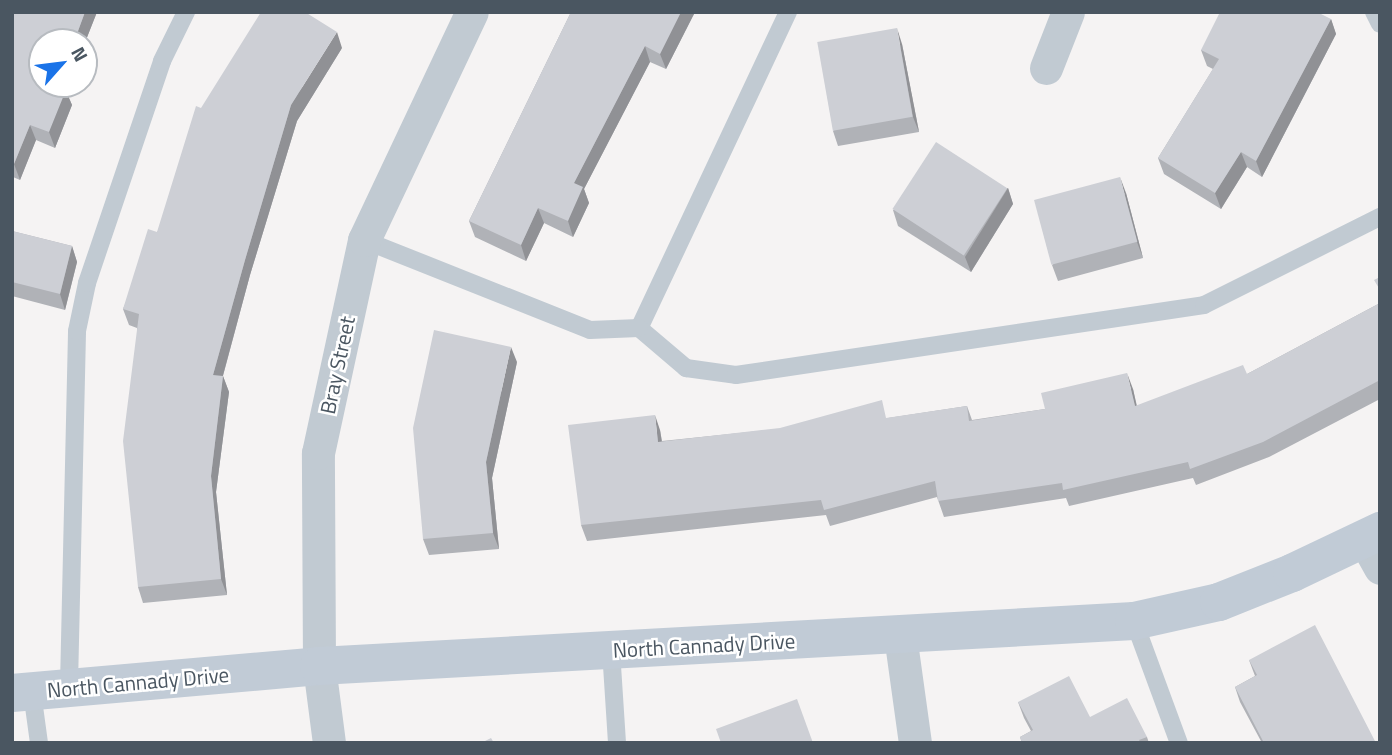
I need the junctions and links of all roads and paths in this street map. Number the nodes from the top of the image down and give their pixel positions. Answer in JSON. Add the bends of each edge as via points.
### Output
{"nodes":[{"id":1,"x":186,"y":12,"type":"edge"},
{"id":2,"x":472,"y":12,"type":"edge"},
{"id":3,"x":788,"y":12,"type":"edge"},
{"id":4,"x":1068,"y":12,"type":"edge"},
{"id":5,"x":1374,"y":12,"type":"edge"},
{"id":6,"x":1380,"y":24,"type":"edge"},
{"id":7,"x":1046,"y":68,"type":"dead end"},
{"id":8,"x":1380,"y":217,"type":"edge"},
{"id":9,"x":364,"y":240,"type":"junction"},
{"id":10,"x":639,"y":328,"type":"junction"},
{"id":11,"x":1375,"y":546,"type":"edge"},
{"id":12,"x":1134,"y":621,"type":"junction"},
{"id":13,"x":900,"y":635,"type":"junction"},
{"id":14,"x":611,"y":650,"type":"junction"},
{"id":15,"x":319,"y":666,"type":"junction"},
{"id":16,"x":69,"y":685,"type":"junction"},
{"id":17,"x":22,"y":692,"type":"edge"},
{"id":18,"x":39,"y":743,"type":"edge"},
{"id":19,"x":329,"y":743,"type":"edge"},
{"id":20,"x":617,"y":743,"type":"edge"},
{"id":21,"x":915,"y":743,"type":"edge"},
{"id":22,"x":1179,"y":743,"type":"edge"}],
"edges":[{"from":1,"to":16,"type":"lane","via":[[158,74],[88,282],[77,331]]},
{"from":2,"to":9,"type":"street","name":"Bray Street"},
{"from":3,"to":10,"type":"lane"},
{"from":4,"to":7,"type":"street"},
{"from":5,"to":6,"type":"lane"},
{"from":8,"to":10,"type":"lane","via":[[1204,305],[736,376],[687,368]]},
{"from":9,"to":10,"type":"lane","via":[[590,330]]},
{"from":9,"to":15,"type":"street","name":"Bray Street","via":[[318,453]]},
{"from":11,"to":12,"type":"street","name":"North Cannady Drive","via":[[1219,602]]},
{"from":12,"to":13,"type":"street","name":"North Cannady Drive"},
{"from":12,"to":22,"type":"lane"},
{"from":13,"to":14,"type":"street","name":"North Cannady Drive"},
{"from":13,"to":21,"type":"street"},
{"from":14,"to":15,"type":"street","name":"North Cannady Drive"},
{"from":14,"to":20,"type":"lane"},
{"from":15,"to":16,"type":"street","name":"North Cannady Drive"},
{"from":15,"to":19,"type":"street","name":"Bray Street"},
{"from":16,"to":17,"type":"street","name":"North Cannady Drive"},
{"from":17,"to":18,"type":"lane"}]}
